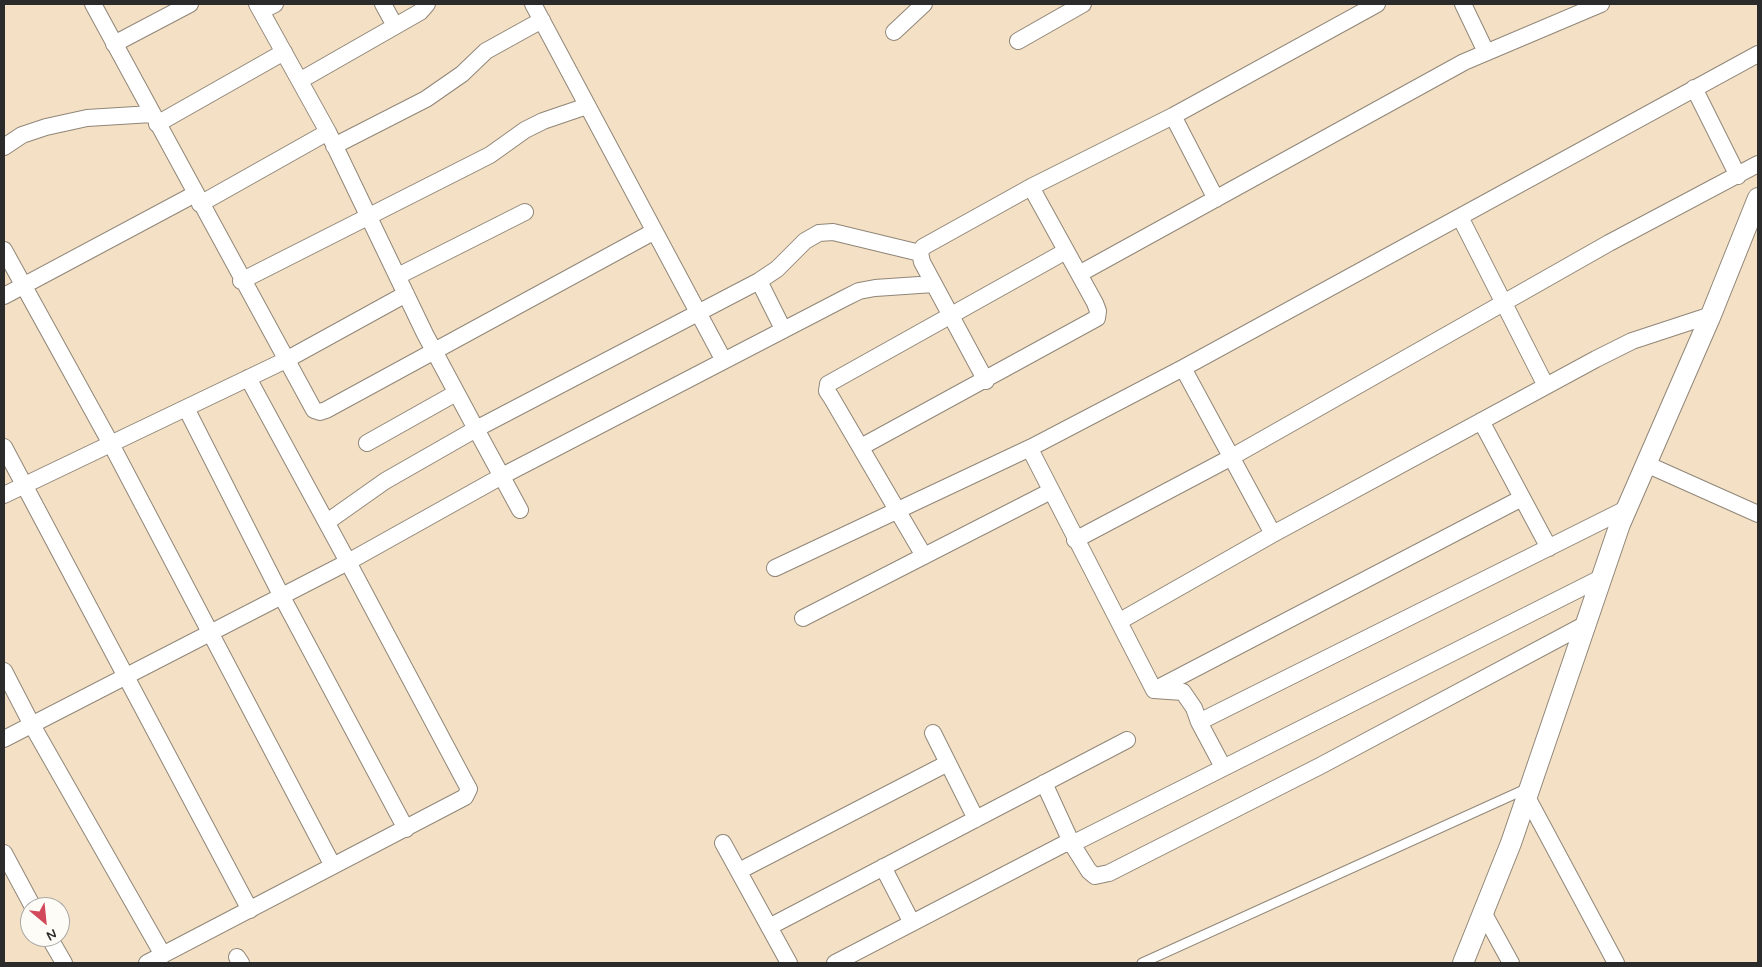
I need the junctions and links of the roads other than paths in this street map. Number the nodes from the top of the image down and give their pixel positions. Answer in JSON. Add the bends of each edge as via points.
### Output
{"nodes":[{"id":1,"x":93,"y":4,"type":"edge"},
{"id":2,"x":190,"y":4,"type":"edge"},
{"id":3,"x":383,"y":4,"type":"edge"},
{"id":4,"x":427,"y":4,"type":"edge"},
{"id":5,"x":533,"y":4,"type":"edge"},
{"id":6,"x":1083,"y":4,"type":"edge"},
{"id":7,"x":1377,"y":4,"type":"edge"},
{"id":8,"x":1463,"y":4,"type":"edge"},
{"id":9,"x":1601,"y":4,"type":"edge"},
{"id":10,"x":921,"y":5,"type":"edge"},
{"id":11,"x":265,"y":6,"type":"edge"},
{"id":12,"x":1060,"y":10,"type":"edge"},
{"id":13,"x":542,"y":20,"type":"junction"},
{"id":14,"x":395,"y":26,"type":"junction"},
{"id":15,"x":894,"y":32,"type":"dead end"},
{"id":16,"x":1018,"y":41,"type":"dead end"},
{"id":17,"x":114,"y":44,"type":"junction"},
{"id":18,"x":284,"y":52,"type":"junction"},
{"id":19,"x":1486,"y":52,"type":"junction"},
{"id":20,"x":1758,"y":54,"type":"edge"},
{"id":21,"x":300,"y":80,"type":"junction"},
{"id":22,"x":1694,"y":88,"type":"junction"},
{"id":23,"x":587,"y":106,"type":"junction"},
{"id":24,"x":1173,"y":116,"type":"junction"},
{"id":25,"x":154,"y":119,"type":"junction"},
{"id":26,"x":331,"y":139,"type":"junction"},
{"id":27,"x":4,"y":147,"type":"edge"},
{"id":28,"x":1758,"y":164,"type":"edge"},
{"id":29,"x":1738,"y":176,"type":"junction"},
{"id":30,"x":1030,"y":187,"type":"junction"},
{"id":31,"x":1758,"y":198,"type":"edge"},
{"id":32,"x":197,"y":199,"type":"junction"},
{"id":33,"x":1216,"y":199,"type":"junction"},
{"id":34,"x":525,"y":212,"type":"dead end"},
{"id":35,"x":368,"y":215,"type":"junction"},
{"id":36,"x":1460,"y":216,"type":"junction"},
{"id":37,"x":653,"y":232,"type":"junction"},
{"id":38,"x":4,"y":250,"type":"edge"},
{"id":39,"x":1066,"y":251,"type":"junction"},
{"id":40,"x":920,"y":253,"type":"junction"},
{"id":41,"x":1079,"y":274,"type":"junction"},
{"id":42,"x":398,"y":276,"type":"junction"},
{"id":43,"x":242,"y":281,"type":"junction"},
{"id":44,"x":759,"y":281,"type":"junction"},
{"id":45,"x":934,"y":284,"type":"junction"},
{"id":46,"x":23,"y":286,"type":"junction"},
{"id":47,"x":406,"y":294,"type":"junction"},
{"id":48,"x":4,"y":296,"type":"edge"},
{"id":49,"x":1502,"y":304,"type":"junction"},
{"id":50,"x":697,"y":312,"type":"junction"},
{"id":51,"x":951,"y":315,"type":"junction"},
{"id":52,"x":1711,"y":315,"type":"junction"},
{"id":53,"x":783,"y":328,"type":"junction"},
{"id":54,"x":433,"y":351,"type":"junction"},
{"id":55,"x":723,"y":359,"type":"junction"},
{"id":56,"x":286,"y":360,"type":"junction"},
{"id":57,"x":1182,"y":368,"type":"junction"},
{"id":58,"x":248,"y":378,"type":"junction"},
{"id":59,"x":986,"y":380,"type":"junction"},
{"id":60,"x":1546,"y":386,"type":"junction"},
{"id":61,"x":456,"y":393,"type":"junction"},
{"id":62,"x":186,"y":408,"type":"junction"},
{"id":63,"x":1481,"y":421,"type":"junction"},
{"id":64,"x":476,"y":429,"type":"junction"},
{"id":65,"x":367,"y":443,"type":"dead end"},
{"id":66,"x":111,"y":444,"type":"junction"},
{"id":67,"x":4,"y":447,"type":"edge"},
{"id":68,"x":861,"y":447,"type":"junction"},
{"id":69,"x":1032,"y":447,"type":"junction"},
{"id":70,"x":1230,"y":458,"type":"junction"},
{"id":71,"x":1646,"y":464,"type":"junction"},
{"id":72,"x":502,"y":476,"type":"junction"},
{"id":73,"x":25,"y":484,"type":"junction"},
{"id":74,"x":1051,"y":490,"type":"junction"},
{"id":75,"x":4,"y":495,"type":"edge"},
{"id":76,"x":1522,"y":498,"type":"junction"},
{"id":77,"x":1626,"y":509,"type":"junction"},
{"id":78,"x":520,"y":510,"type":"dead end"},
{"id":79,"x":898,"y":510,"type":"junction"},
{"id":80,"x":1758,"y":514,"type":"edge"},
{"id":81,"x":326,"y":522,"type":"junction"},
{"id":82,"x":1273,"y":534,"type":"junction"},
{"id":83,"x":1076,"y":540,"type":"junction"},
{"id":84,"x":1549,"y":548,"type":"junction"},
{"id":85,"x":924,"y":556,"type":"junction"},
{"id":86,"x":348,"y":562,"type":"junction"},
{"id":87,"x":775,"y":568,"type":"dead end"},
{"id":88,"x":1601,"y":578,"type":"junction"},
{"id":89,"x":281,"y":596,"type":"junction"},
{"id":90,"x":803,"y":618,"type":"dead end"},
{"id":91,"x":1120,"y":621,"type":"junction"},
{"id":92,"x":1586,"y":624,"type":"junction"},
{"id":93,"x":210,"y":632,"type":"junction"},
{"id":94,"x":4,"y":671,"type":"edge"},
{"id":95,"x":126,"y":676,"type":"junction"},
{"id":96,"x":1154,"y":690,"type":"junction"},
{"id":97,"x":1199,"y":722,"type":"junction"},
{"id":98,"x":32,"y":725,"type":"junction"},
{"id":99,"x":933,"y":734,"type":"dead end"},
{"id":100,"x":4,"y":739,"type":"edge"},
{"id":101,"x":1127,"y":740,"type":"dead end"},
{"id":102,"x":948,"y":764,"type":"junction"},
{"id":103,"x":1223,"y":768,"type":"junction"},
{"id":104,"x":1044,"y":783,"type":"junction"},
{"id":105,"x":1528,"y":792,"type":"junction"},
{"id":106,"x":976,"y":819,"type":"junction"},
{"id":107,"x":406,"y":829,"type":"junction"},
{"id":108,"x":723,"y":843,"type":"dead end"},
{"id":109,"x":1072,"y":844,"type":"junction"},
{"id":110,"x":4,"y":853,"type":"edge"},
{"id":111,"x":333,"y":866,"type":"junction"},
{"id":112,"x":883,"y":867,"type":"junction"},
{"id":113,"x":739,"y":871,"type":"junction"},
{"id":114,"x":28,"y":897,"type":"edge"},
{"id":115,"x":250,"y":910,"type":"junction"},
{"id":116,"x":1483,"y":912,"type":"junction"},
{"id":117,"x":912,"y":923,"type":"junction"},
{"id":118,"x":769,"y":927,"type":"junction"},
{"id":119,"x":55,"y":947,"type":"edge"},
{"id":120,"x":163,"y":955,"type":"junction"},
{"id":121,"x":64,"y":963,"type":"edge"},
{"id":122,"x":147,"y":963,"type":"edge"},
{"id":123,"x":789,"y":963,"type":"edge"},
{"id":124,"x":835,"y":963,"type":"edge"},
{"id":125,"x":1142,"y":963,"type":"edge"},
{"id":126,"x":1463,"y":963,"type":"edge"},
{"id":127,"x":1510,"y":963,"type":"edge"},
{"id":128,"x":1616,"y":963,"type":"edge"}],
"edges":[{"from":1,"to":17,"type":"street"},
{"from":2,"to":17,"type":"street"},
{"from":3,"to":14,"type":"street"},
{"from":4,"to":14,"type":"street","via":[[420,12]]},
{"from":5,"to":13,"type":"street"},
{"from":6,"to":12,"type":"street"},
{"from":7,"to":24,"type":"street"},
{"from":8,"to":19,"type":"street"},
{"from":9,"to":19,"type":"street"},
{"from":10,"to":15,"type":"street"},
{"from":11,"to":18,"type":"street"},
{"from":12,"to":16,"type":"street"},
{"from":13,"to":23,"type":"street"},
{"from":13,"to":26,"type":"street","via":[[486,51],[462,74],[426,99]]},
{"from":14,"to":21,"type":"street"},
{"from":17,"to":25,"type":"street"},
{"from":18,"to":21,"type":"street"},
{"from":18,"to":25,"type":"street"},
{"from":19,"to":33,"type":"street"},
{"from":20,"to":22,"type":"street"},
{"from":21,"to":26,"type":"street"},
{"from":22,"to":29,"type":"street"},
{"from":22,"to":36,"type":"street"},
{"from":23,"to":35,"type":"street","via":[[543,121],[490,154]]},
{"from":23,"to":37,"type":"street"},
{"from":24,"to":30,"type":"street"},
{"from":24,"to":33,"type":"street"},
{"from":25,"to":27,"type":"street","via":[[87,118],[22,135]]},
{"from":25,"to":32,"type":"street"},
{"from":26,"to":32,"type":"street"},
{"from":26,"to":35,"type":"street"},
{"from":28,"to":29,"type":"street"},
{"from":29,"to":49,"type":"street","via":[[1609,243]]},
{"from":30,"to":39,"type":"street"},
{"from":30,"to":40,"type":"street","via":[[929,242]]},
{"from":31,"to":52,"type":"street"},
{"from":32,"to":43,"type":"street"},
{"from":32,"to":46,"type":"street"},
{"from":33,"to":41,"type":"street"},
{"from":34,"to":42,"type":"street"},
{"from":35,"to":42,"type":"street"},
{"from":35,"to":43,"type":"street"},
{"from":36,"to":49,"type":"street"},
{"from":36,"to":57,"type":"street"},
{"from":37,"to":50,"type":"street"},
{"from":37,"to":54,"type":"street"},
{"from":38,"to":46,"type":"street"},
{"from":39,"to":41,"type":"street"},
{"from":39,"to":51,"type":"street"},
{"from":40,"to":44,"type":"street","via":[[833,232],[819,233],[805,240]]},
{"from":40,"to":45,"type":"street"},
{"from":41,"to":59,"type":"street","via":[[1095,303],[1097,318]]},
{"from":42,"to":47,"type":"street"},
{"from":43,"to":56,"type":"street"},
{"from":44,"to":50,"type":"street"},
{"from":44,"to":53,"type":"street"},
{"from":45,"to":51,"type":"street"},
{"from":45,"to":53,"type":"street","via":[[859,291]]},
{"from":46,"to":48,"type":"street"},
{"from":46,"to":66,"type":"street"},
{"from":47,"to":54,"type":"street"},
{"from":47,"to":56,"type":"street"},
{"from":49,"to":60,"type":"street"},
{"from":49,"to":70,"type":"street"},
{"from":50,"to":55,"type":"street"},
{"from":50,"to":64,"type":"street"},
{"from":51,"to":59,"type":"street"},
{"from":51,"to":68,"type":"street","via":[[828,384],[830,397]]},
{"from":52,"to":60,"type":"street","via":[[1632,341]]},
{"from":52,"to":71,"type":"street"},
{"from":53,"to":55,"type":"street"},
{"from":54,"to":56,"type":"street","via":[[320,412],[310,405]]},
{"from":54,"to":61,"type":"street"},
{"from":55,"to":72,"type":"street"},
{"from":56,"to":58,"type":"street"},
{"from":57,"to":69,"type":"street"},
{"from":57,"to":70,"type":"street"},
{"from":58,"to":62,"type":"street"},
{"from":58,"to":81,"type":"street"},
{"from":59,"to":68,"type":"street"},
{"from":60,"to":63,"type":"street"},
{"from":61,"to":64,"type":"street"},
{"from":61,"to":65,"type":"street"},
{"from":62,"to":66,"type":"street"},
{"from":62,"to":89,"type":"street"},
{"from":63,"to":76,"type":"street"},
{"from":63,"to":82,"type":"street"},
{"from":64,"to":72,"type":"street"},
{"from":64,"to":81,"type":"street","via":[[385,481]]},
{"from":66,"to":73,"type":"street"},
{"from":66,"to":93,"type":"street"},
{"from":67,"to":73,"type":"street"},
{"from":68,"to":79,"type":"street"},
{"from":69,"to":74,"type":"street"},
{"from":69,"to":79,"type":"street"},
{"from":70,"to":82,"type":"street"},
{"from":70,"to":83,"type":"street"},
{"from":71,"to":77,"type":"street"},
{"from":71,"to":80,"type":"street"},
{"from":72,"to":78,"type":"street"},
{"from":72,"to":86,"type":"street"},
{"from":73,"to":75,"type":"street"},
{"from":73,"to":95,"type":"street"},
{"from":74,"to":83,"type":"street"},
{"from":74,"to":85,"type":"street"},
{"from":76,"to":84,"type":"street"},
{"from":76,"to":96,"type":"street"},
{"from":77,"to":84,"type":"street"},
{"from":77,"to":88,"type":"street"},
{"from":79,"to":85,"type":"street"},
{"from":79,"to":87,"type":"street"},
{"from":81,"to":86,"type":"street"},
{"from":82,"to":91,"type":"street"},
{"from":83,"to":91,"type":"street"},
{"from":84,"to":97,"type":"street"},
{"from":85,"to":90,"type":"street"},
{"from":86,"to":89,"type":"street"},
{"from":86,"to":107,"type":"street","via":[[469,788],[465,797]]},
{"from":88,"to":92,"type":"street"},
{"from":88,"to":103,"type":"street"},
{"from":89,"to":93,"type":"street"},
{"from":89,"to":107,"type":"street"},
{"from":91,"to":96,"type":"street"},
{"from":92,"to":105,"type":"street"},
{"from":92,"to":109,"type":"street","via":[[1320,766],[1109,873],[1095,876]]},
{"from":93,"to":95,"type":"street"},
{"from":93,"to":111,"type":"street"},
{"from":94,"to":98,"type":"street"},
{"from":95,"to":98,"type":"street"},
{"from":95,"to":115,"type":"street"},
{"from":96,"to":97,"type":"street","via":[[1182,692],[1194,708]]},
{"from":97,"to":103,"type":"street"},
{"from":98,"to":100,"type":"street"},
{"from":98,"to":120,"type":"street"},
{"from":99,"to":102,"type":"street"},
{"from":101,"to":104,"type":"street"},
{"from":102,"to":106,"type":"street"},
{"from":102,"to":113,"type":"street"},
{"from":103,"to":109,"type":"street"},
{"from":104,"to":106,"type":"street"},
{"from":104,"to":109,"type":"street"},
{"from":105,"to":116,"type":"street"},
{"from":105,"to":125,"type":"lane"},
{"from":105,"to":128,"type":"street"},
{"from":106,"to":112,"type":"street"},
{"from":107,"to":111,"type":"street"},
{"from":108,"to":113,"type":"street"},
{"from":109,"to":117,"type":"street","via":[[1058,847]]},
{"from":110,"to":114,"type":"street"},
{"from":111,"to":115,"type":"street"},
{"from":112,"to":117,"type":"street"},
{"from":112,"to":118,"type":"street"},
{"from":113,"to":118,"type":"street"},
{"from":115,"to":120,"type":"street"},
{"from":116,"to":126,"type":"street"},
{"from":116,"to":127,"type":"street"},
{"from":117,"to":124,"type":"street"},
{"from":118,"to":123,"type":"street"},
{"from":119,"to":121,"type":"street"},
{"from":120,"to":122,"type":"street"}]}
